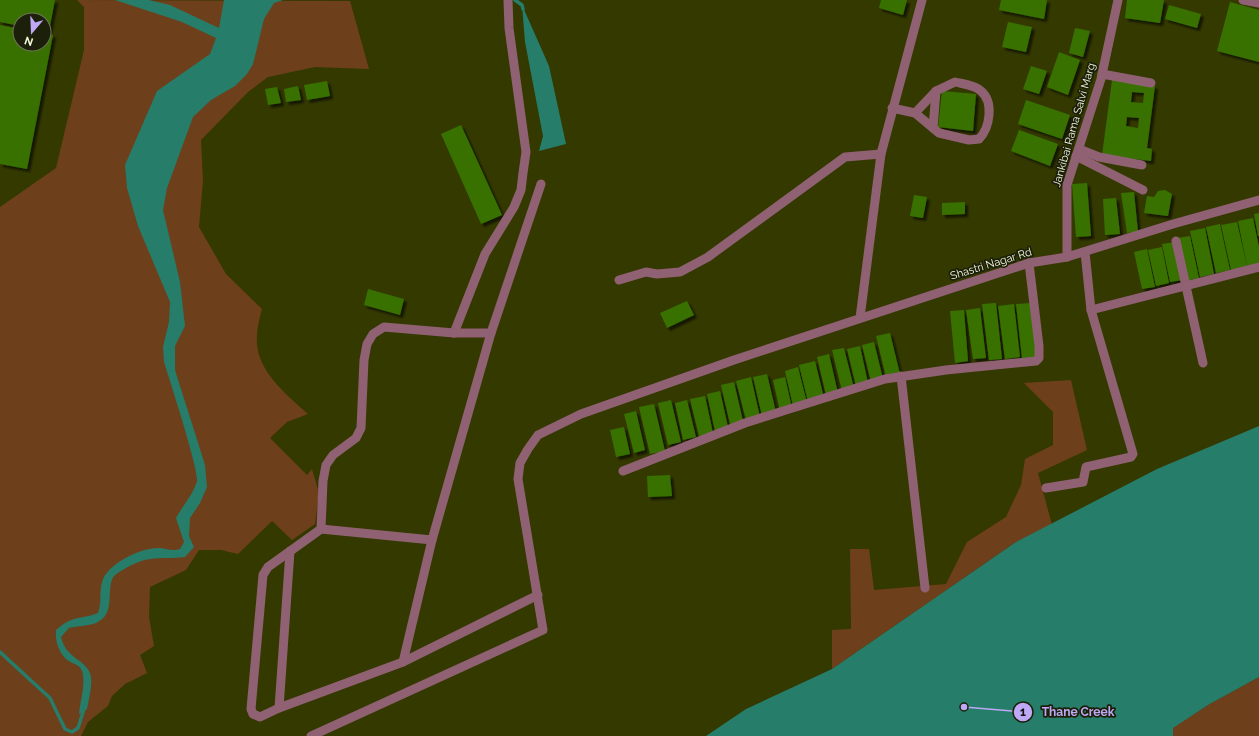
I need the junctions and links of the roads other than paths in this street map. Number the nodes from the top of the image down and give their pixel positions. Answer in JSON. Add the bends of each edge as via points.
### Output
{"nodes":[{"id":1,"x":508,"y":0,"type":"edge"},
{"id":2,"x":922,"y":0,"type":"edge"},
{"id":3,"x":1118,"y":0,"type":"edge"},
{"id":4,"x":1243,"y":0,"type":"edge"},
{"id":5,"x":1259,"y":3,"type":"edge"},
{"id":6,"x":1102,"y":74,"type":"junction"},
{"id":7,"x":1151,"y":83,"type":"dead end"},
{"id":8,"x":936,"y":91,"type":"junction"},
{"id":9,"x":892,"y":108,"type":"junction"},
{"id":10,"x":915,"y":113,"type":"junction"},
{"id":11,"x":933,"y":128,"type":"junction"},
{"id":12,"x":1078,"y":153,"type":"junction"},
{"id":13,"x":881,"y":154,"type":"junction"},
{"id":14,"x":1142,"y":165,"type":"dead end"},
{"id":15,"x":541,"y":184,"type":"dead end"},
{"id":16,"x":1143,"y":190,"type":"dead end"},
{"id":17,"x":1259,"y":200,"type":"edge"},
{"id":18,"x":1176,"y":241,"type":"dead end"},
{"id":19,"x":1085,"y":252,"type":"junction"},
{"id":20,"x":1067,"y":257,"type":"junction"},
{"id":21,"x":1029,"y":263,"type":"junction"},
{"id":22,"x":1259,"y":267,"type":"edge"},
{"id":23,"x":619,"y":280,"type":"dead end"},
{"id":24,"x":1185,"y":285,"type":"junction"},
{"id":25,"x":1091,"y":310,"type":"junction"},
{"id":26,"x":860,"y":318,"type":"junction"},
{"id":27,"x":454,"y":333,"type":"junction"},
{"id":28,"x":491,"y":333,"type":"junction"},
{"id":29,"x":1203,"y":363,"type":"dead end"},
{"id":30,"x":901,"y":376,"type":"junction"},
{"id":31,"x":623,"y":471,"type":"dead end"},
{"id":32,"x":1046,"y":488,"type":"dead end"},
{"id":33,"x":321,"y":529,"type":"junction"},
{"id":34,"x":432,"y":540,"type":"junction"},
{"id":35,"x":290,"y":551,"type":"junction"},
{"id":36,"x":924,"y":588,"type":"dead end"},
{"id":37,"x":538,"y":595,"type":"junction"},
{"id":38,"x":403,"y":662,"type":"junction"},
{"id":39,"x":279,"y":708,"type":"junction"},
{"id":40,"x":311,"y":736,"type":"edge"}],
"edges":[{"from":1,"to":27,"type":"street","via":[[510,36],[526,152],[521,190],[514,207],[485,254]]},
{"from":2,"to":9,"type":"street"},
{"from":3,"to":6,"type":"street","name":"Jankibai Rama Salvi Marg"},
{"from":4,"to":5,"type":"street"},
{"from":6,"to":7,"type":"street"},
{"from":6,"to":12,"type":"street","name":"Jankibai Rama Salvi Marg"},
{"from":8,"to":10,"type":"street"},
{"from":8,"to":11,"type":"street"},
{"from":8,"to":11,"type":"street","via":[[955,82],[981,90],[987,99],[990,116],[984,135],[979,139],[969,140],[939,133]]},
{"from":9,"to":10,"type":"street"},
{"from":9,"to":13,"type":"street"},
{"from":10,"to":11,"type":"street"},
{"from":12,"to":14,"type":"street"},
{"from":12,"to":16,"type":"street"},
{"from":12,"to":20,"type":"street","name":"Jankibai Rama Salvi Marg","via":[[1067,185]]},
{"from":13,"to":23,"type":"street","via":[[845,158],[708,257],[680,272],[646,272]]},
{"from":13,"to":26,"type":"street"},
{"from":15,"to":28,"type":"street"},
{"from":17,"to":19,"type":"street","name":"Shastri Nagar Rd"},
{"from":18,"to":24,"type":"street"},
{"from":19,"to":20,"type":"street","name":"Shastri Nagar Rd"},
{"from":19,"to":25,"type":"street"},
{"from":20,"to":21,"type":"street","name":"Shastri Nagar Rd"},
{"from":21,"to":26,"type":"street","name":"Shastri Nagar Rd"},
{"from":21,"to":30,"type":"street","via":[[1038,360]]},
{"from":22,"to":24,"type":"street"},
{"from":24,"to":25,"type":"street"},
{"from":24,"to":29,"type":"street"},
{"from":25,"to":32,"type":"street","via":[[1133,454],[1132,457],[1086,467],[1083,482]]},
{"from":26,"to":37,"type":"street","name":"Shastri Nagar Rd","via":[[580,414],[538,435],[520,463],[518,479]]},
{"from":27,"to":28,"type":"street"},
{"from":27,"to":33,"type":"street","via":[[384,327],[373,334],[367,344],[364,360],[361,428],[356,438],[333,455],[326,465]]},
{"from":28,"to":34,"type":"street"},
{"from":30,"to":31,"type":"street","via":[[745,423]]},
{"from":30,"to":36,"type":"street"},
{"from":33,"to":34,"type":"street"},
{"from":33,"to":35,"type":"street"},
{"from":34,"to":38,"type":"street"},
{"from":35,"to":39,"type":"street"},
{"from":35,"to":39,"type":"street","via":[[268,567],[263,575],[251,709],[253,714],[260,717]]},
{"from":37,"to":38,"type":"street"},
{"from":37,"to":40,"type":"street","name":"Shastri Nagar Rd","via":[[543,630]]},
{"from":38,"to":39,"type":"street"}]}
